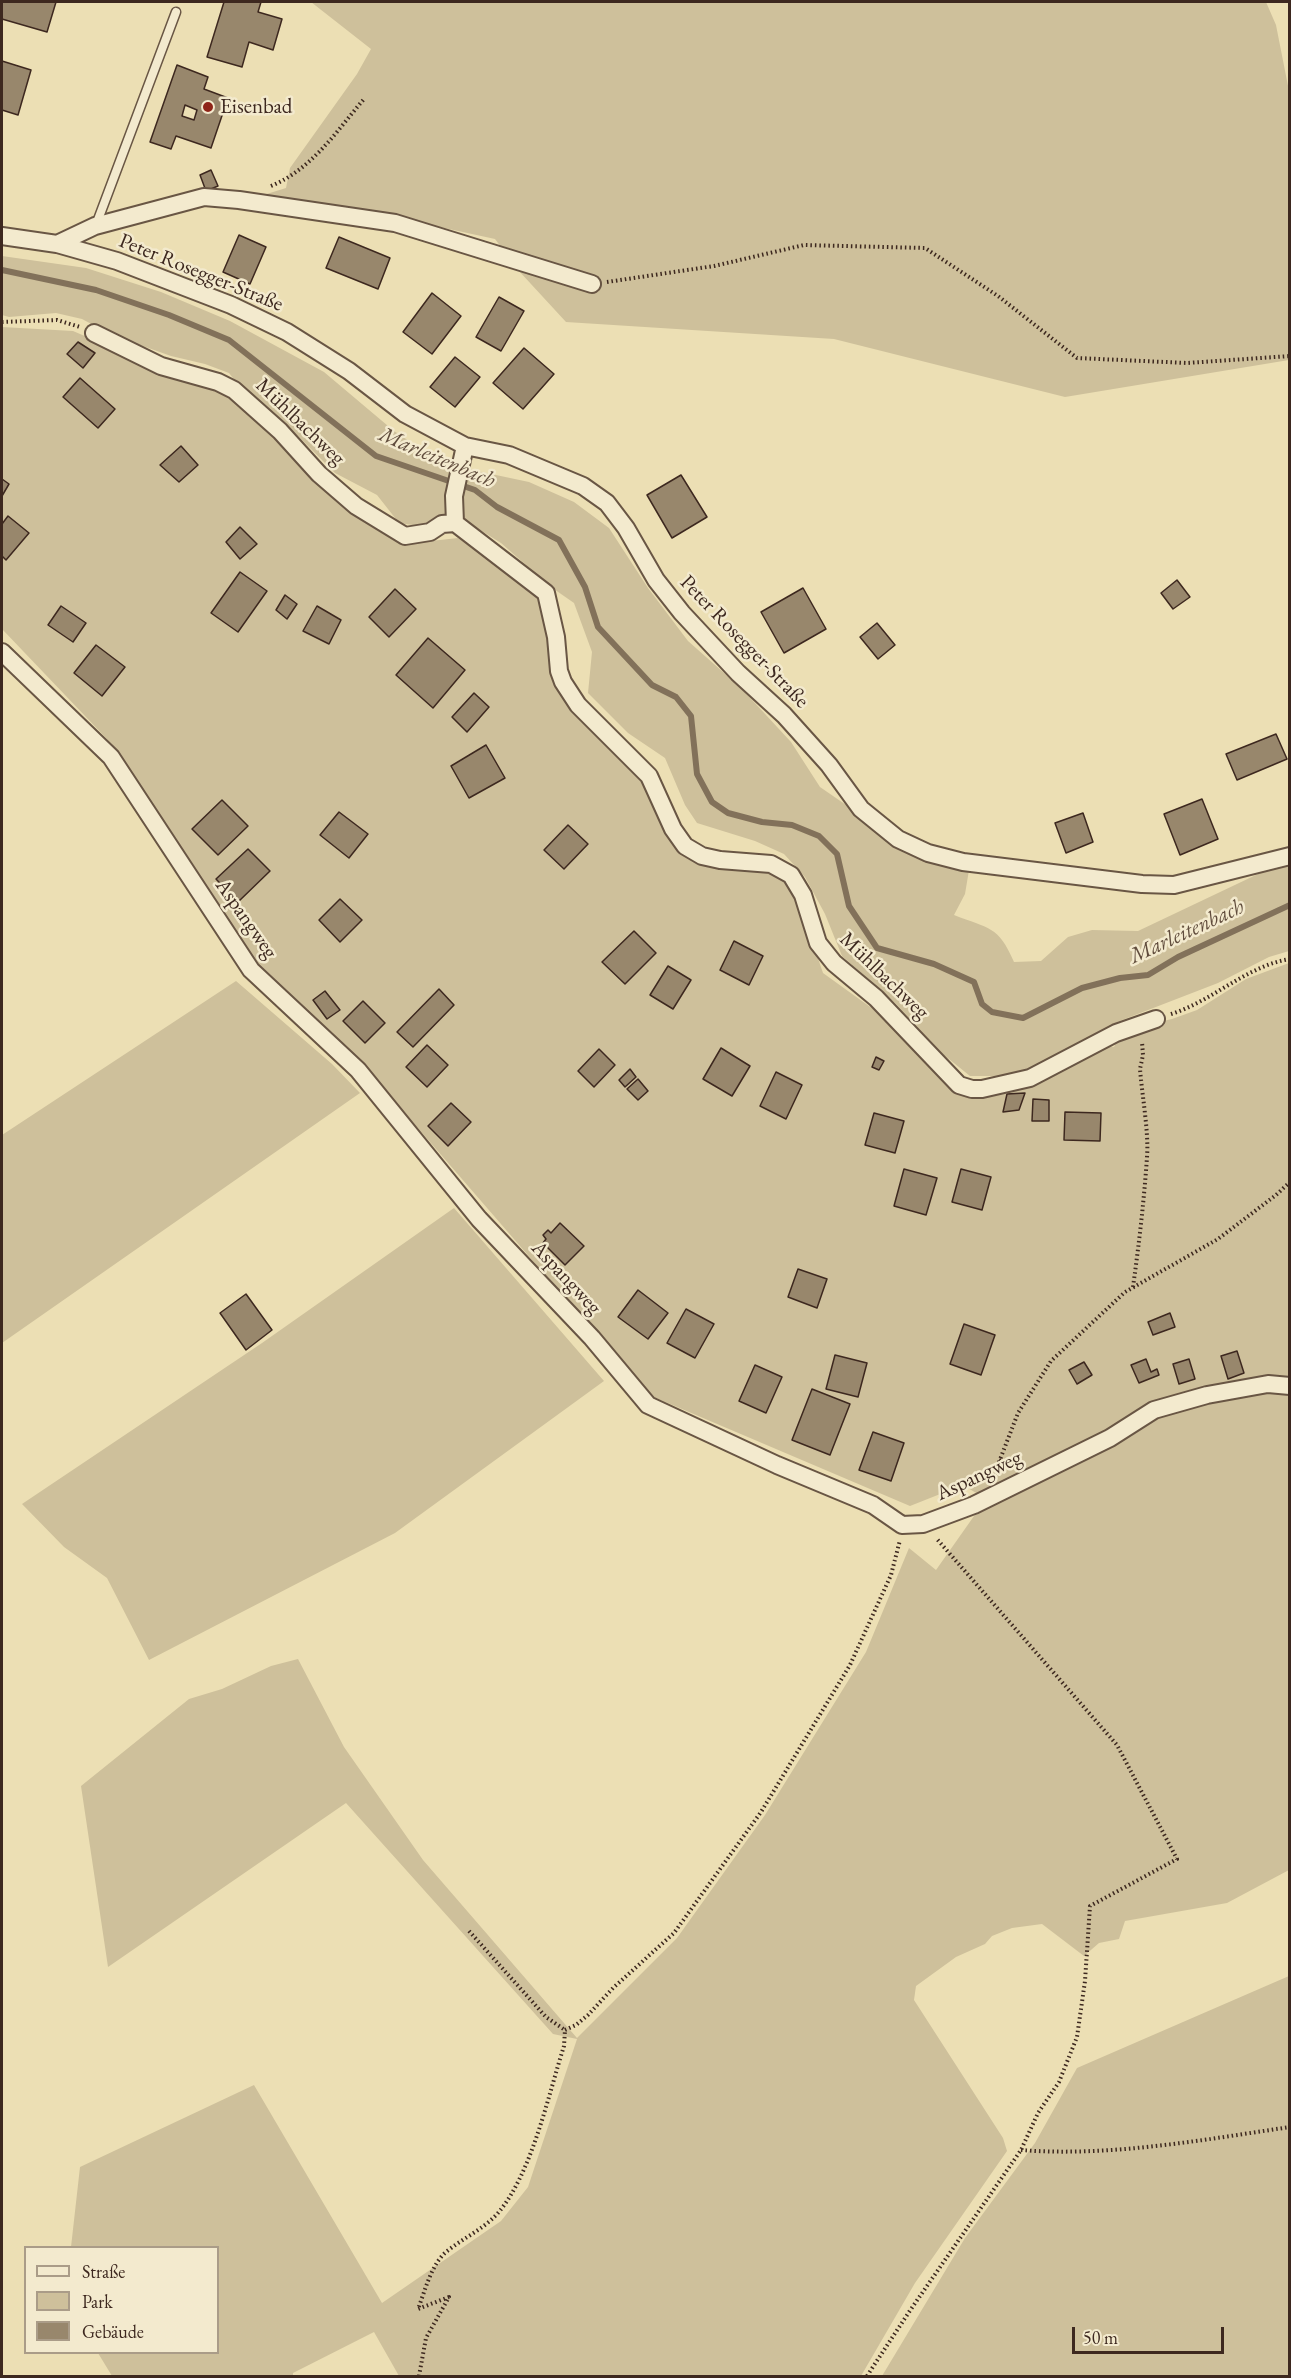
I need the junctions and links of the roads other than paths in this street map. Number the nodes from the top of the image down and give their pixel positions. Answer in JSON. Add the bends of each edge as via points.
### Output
{"nodes":[{"id":1,"x":176,"y":12,"type":"dead end"},
{"id":2,"x":95,"y":226,"type":"junction"},
{"id":3,"x":2,"y":236,"type":"edge"},
{"id":4,"x":57,"y":244,"type":"junction"},
{"id":5,"x":592,"y":284,"type":"road end"},
{"id":6,"x":94,"y":333,"type":"road end"},
{"id":7,"x":465,"y":446,"type":"junction"},
{"id":8,"x":455,"y":523,"type":"junction"},
{"id":9,"x":2,"y":652,"type":"edge"},
{"id":10,"x":1290,"y":856,"type":"edge"},
{"id":11,"x":1156,"y":1019,"type":"road end"},
{"id":12,"x":1290,"y":1386,"type":"edge"}],
"edges":[{"from":1,"to":2,"type":"lane"},
{"from":2,"to":4,"type":"street"},
{"from":2,"to":5,"type":"street","via":[[204,197],[244,201],[395,223]]},
{"from":3,"to":4,"type":"street","name":"Peter Rosegger-Straße"},
{"from":4,"to":7,"type":"street","name":"Peter Rosegger-Straße","via":[[117,261],[231,305],[287,332],[349,371],[405,414]]},
{"from":6,"to":8,"type":"street","name":"Mühlbachweg","via":[[161,366],[234,390],[356,506],[405,536]]},
{"from":7,"to":8,"type":"street","via":[[454,496]]},
{"from":7,"to":10,"type":"street","name":"Peter Rosegger-Straße","via":[[509,455],[583,486],[607,503],[682,613],[784,715],[829,765],[861,809],[898,839],[928,854],[963,862],[1174,885]]},
{"from":8,"to":11,"type":"street","name":"Mühlbachweg","via":[[546,593],[563,682],[578,705],[649,776],[685,846],[720,860],[771,864],[790,875],[803,895],[818,943],[834,963],[876,998],[959,1085],[982,1089],[1030,1078]]},
{"from":9,"to":12,"type":"street","name":"Aspangweg","via":[[111,757],[251,970],[358,1071],[479,1219],[592,1338],[648,1405],[777,1466],[873,1505],[903,1525],[923,1524],[955,1514],[1110,1438],[1154,1410],[1206,1395],[1268,1384]]}]}
